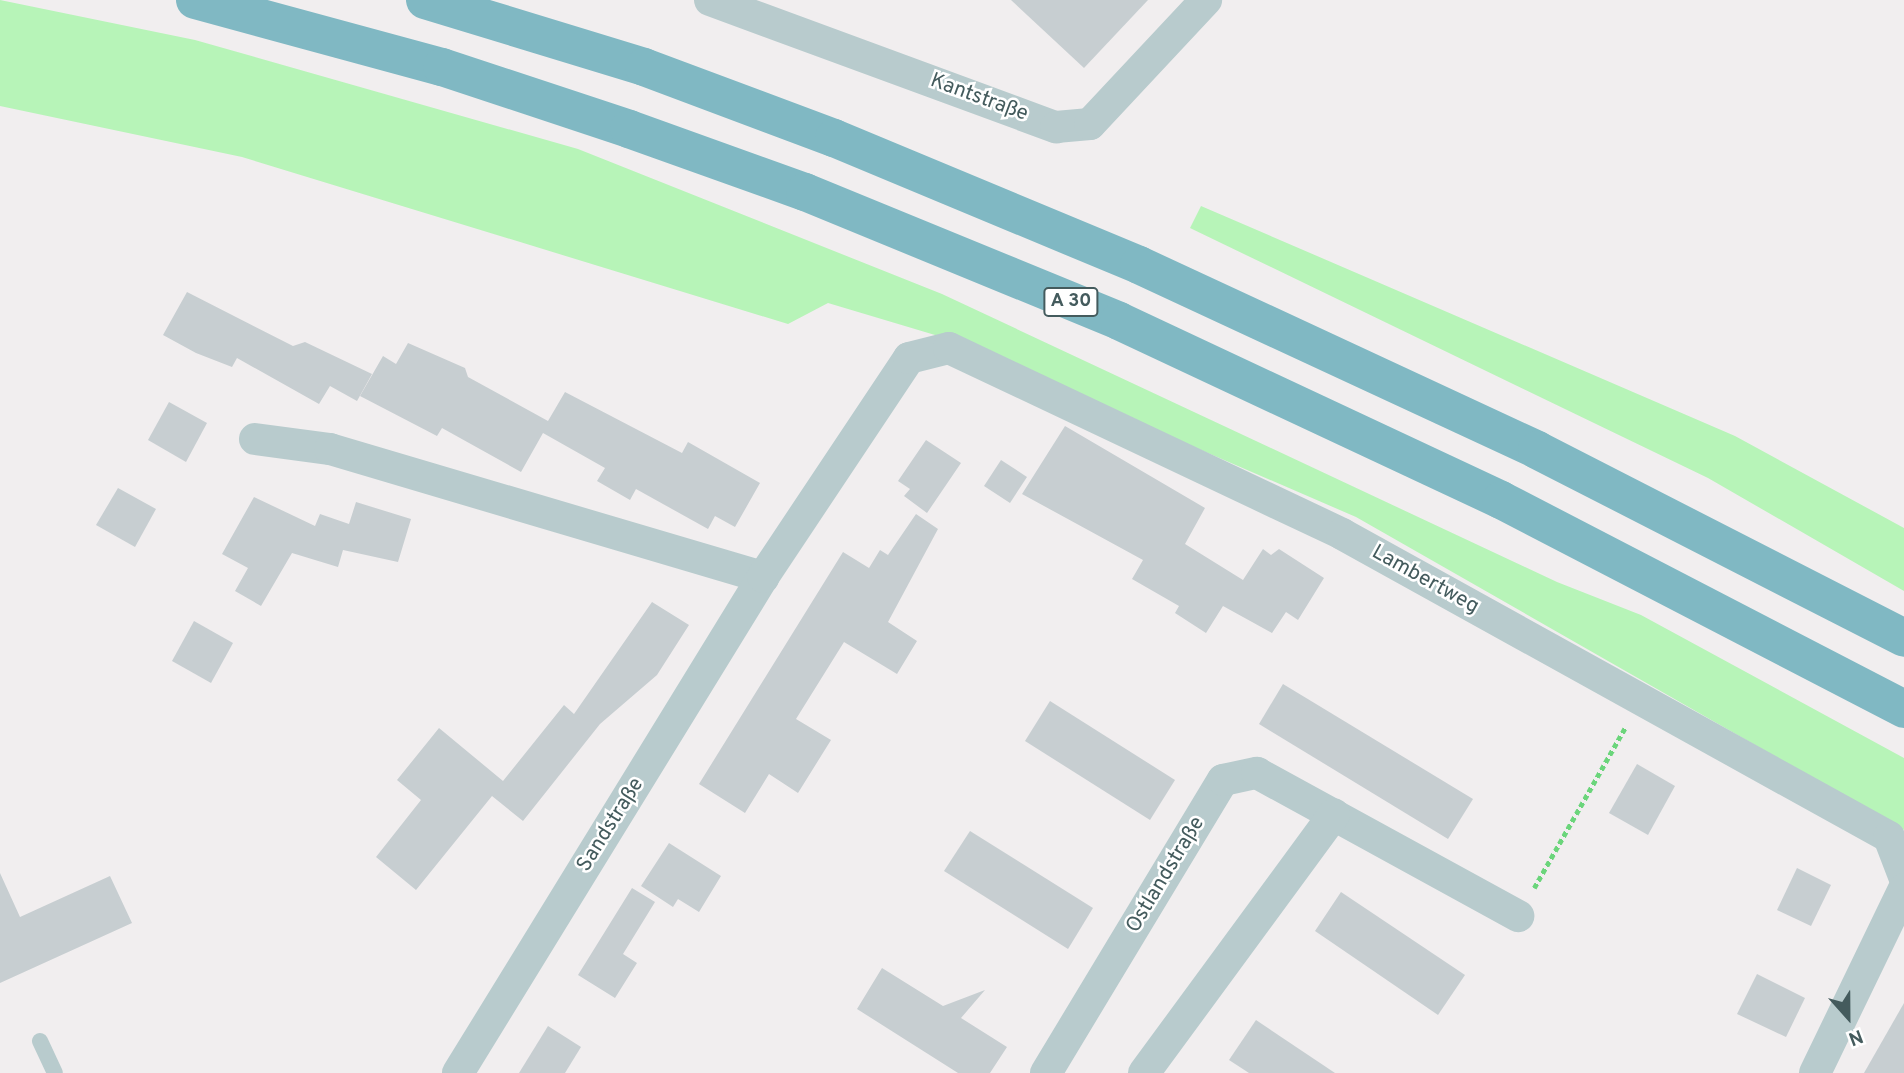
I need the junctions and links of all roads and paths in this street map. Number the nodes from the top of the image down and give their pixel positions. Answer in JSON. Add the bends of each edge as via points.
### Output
{"nodes":[{"id":1,"x":195,"y":0,"type":"edge"},
{"id":2,"x":425,"y":0,"type":"edge"},
{"id":3,"x":710,"y":0,"type":"edge"},
{"id":4,"x":1206,"y":0,"type":"edge"},
{"id":5,"x":909,"y":358,"type":"joint"},
{"id":6,"x":255,"y":439,"type":"dead end"},
{"id":7,"x":763,"y":577,"type":"junction"},
{"id":8,"x":1904,"y":638,"type":"edge"},
{"id":9,"x":1641,"y":700,"type":"junction"},
{"id":10,"x":1904,"y":709,"type":"edge"},
{"id":11,"x":1334,"y":814,"type":"junction"},
{"id":12,"x":1904,"y":876,"type":"edge"},
{"id":13,"x":1904,"y":889,"type":"edge"},
{"id":14,"x":1518,"y":916,"type":"joint"},
{"id":15,"x":40,"y":1041,"type":"dead end"},
{"id":16,"x":55,"y":1073,"type":"edge"},
{"id":17,"x":458,"y":1073,"type":"edge"},
{"id":18,"x":1046,"y":1073,"type":"edge"},
{"id":19,"x":1144,"y":1073,"type":"edge"},
{"id":20,"x":1815,"y":1073,"type":"edge"}],
"edges":[{"from":1,"to":10,"type":"highway","number":"A 30","via":[[442,67],[629,129],[805,192],[1119,321],[1501,500]]},
{"from":2,"to":8,"type":"highway","via":[[644,67],[834,138],[1139,265],[1537,450]]},
{"from":3,"to":4,"type":"street","name":"Kantstraße","via":[[1056,127],[1090,124]]},
{"from":5,"to":7,"type":"street","name":"Sandstraße"},
{"from":5,"to":9,"type":"street","name":"Lambertweg","via":[[949,348],[1342,534]]},
{"from":6,"to":7,"type":"street","via":[[330,449]]},
{"from":7,"to":17,"type":"street","name":"Sandstraße"},
{"from":9,"to":12,"type":"street","name":"Lambertweg","via":[[1889,836]]},
{"from":9,"to":14,"type":"path"},
{"from":11,"to":14,"type":"street","name":"Ostlandstraße"},
{"from":11,"to":18,"type":"street","name":"Ostlandstraße","via":[[1257,774],[1223,780]]},
{"from":11,"to":19,"type":"street"},
{"from":13,"to":20,"type":"street"},
{"from":15,"to":16,"type":"lane"}]}
